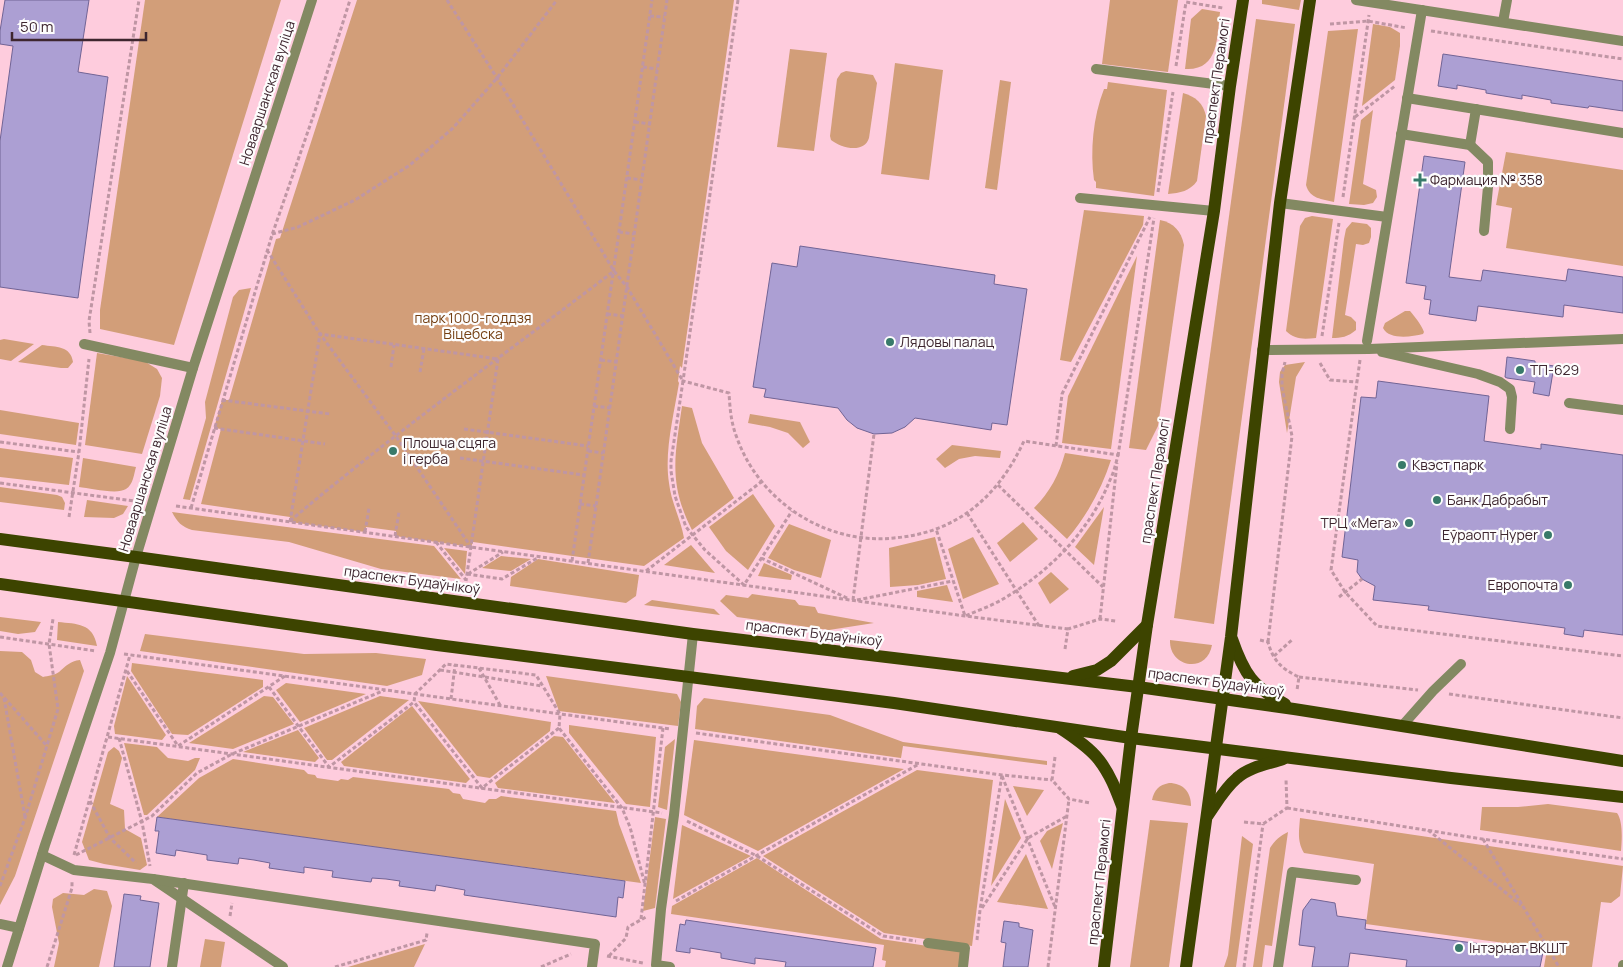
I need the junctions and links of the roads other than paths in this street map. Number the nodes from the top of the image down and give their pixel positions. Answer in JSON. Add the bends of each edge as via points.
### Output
{"nodes":[{"id":1,"x":312,"y":0,"type":"edge"},
{"id":2,"x":1243,"y":0,"type":"edge"},
{"id":3,"x":1310,"y":0,"type":"edge"},
{"id":4,"x":1356,"y":0,"type":"edge"},
{"id":5,"x":1507,"y":0,"type":"edge"},
{"id":6,"x":1422,"y":10,"type":"junction"},
{"id":7,"x":1503,"y":22,"type":"junction"},
{"id":8,"x":1623,"y":41,"type":"edge"},
{"id":9,"x":1096,"y":69,"type":"dead end"},
{"id":10,"x":1230,"y":86,"type":"junction"},
{"id":11,"x":1407,"y":98,"type":"junction"},
{"id":12,"x":1476,"y":109,"type":"junction"},
{"id":13,"x":1623,"y":133,"type":"edge"},
{"id":14,"x":1401,"y":134,"type":"junction"},
{"id":15,"x":1470,"y":145,"type":"junction"},
{"id":16,"x":1080,"y":198,"type":"dead end"},
{"id":17,"x":1280,"y":204,"type":"junction"},
{"id":18,"x":1214,"y":211,"type":"junction"},
{"id":19,"x":1387,"y":217,"type":"junction"},
{"id":20,"x":1484,"y":231,"type":"dead end"},
{"id":21,"x":1623,"y":339,"type":"edge"},
{"id":22,"x":88,"y":344,"type":"road end"},
{"id":23,"x":1366,"y":346,"type":"junction"},
{"id":24,"x":1262,"y":350,"type":"junction"},
{"id":25,"x":193,"y":368,"type":"junction"},
{"id":26,"x":1570,"y":403,"type":"dead end"},
{"id":27,"x":1623,"y":410,"type":"edge"},
{"id":28,"x":1510,"y":429,"type":"dead end"},
{"id":29,"x":0,"y":539,"type":"edge"},
{"id":30,"x":136,"y":556,"type":"junction"},
{"id":31,"x":0,"y":584,"type":"edge"},
{"id":32,"x":124,"y":602,"type":"junction"},
{"id":33,"x":1147,"y":625,"type":"junction"},
{"id":34,"x":693,"y":634,"type":"junction"},
{"id":35,"x":1231,"y":637,"type":"junction"},
{"id":36,"x":1461,"y":664,"type":"dead end"},
{"id":37,"x":689,"y":676,"type":"junction"},
{"id":38,"x":1062,"y":678,"type":"junction"},
{"id":39,"x":1138,"y":687,"type":"junction"},
{"id":40,"x":1223,"y":699,"type":"junction"},
{"id":41,"x":1294,"y":708,"type":"junction"},
{"id":42,"x":1058,"y":726,"type":"junction"},
{"id":43,"x":1402,"y":726,"type":"junction"},
{"id":44,"x":1131,"y":738,"type":"junction"},
{"id":45,"x":1216,"y":749,"type":"junction"},
{"id":46,"x":1288,"y":758,"type":"junction"},
{"id":47,"x":1623,"y":761,"type":"edge"},
{"id":48,"x":1623,"y":797,"type":"edge"},
{"id":49,"x":1122,"y":807,"type":"junction"},
{"id":50,"x":1207,"y":817,"type":"junction"},
{"id":51,"x":42,"y":855,"type":"junction"},
{"id":52,"x":153,"y":879,"type":"junction"},
{"id":53,"x":1356,"y":880,"type":"dead end"},
{"id":54,"x":184,"y":883,"type":"junction"},
{"id":55,"x":182,"y":898,"type":"junction"},
{"id":56,"x":0,"y":924,"type":"edge"},
{"id":57,"x":19,"y":928,"type":"junction"},
{"id":58,"x":928,"y":943,"type":"road end"},
{"id":59,"x":7,"y":967,"type":"edge"},
{"id":60,"x":172,"y":967,"type":"edge"},
{"id":61,"x":283,"y":967,"type":"edge"},
{"id":62,"x":592,"y":967,"type":"edge"},
{"id":63,"x":670,"y":967,"type":"edge"},
{"id":64,"x":963,"y":967,"type":"edge"},
{"id":65,"x":1104,"y":967,"type":"edge"},
{"id":66,"x":1186,"y":967,"type":"edge"},
{"id":67,"x":1278,"y":967,"type":"edge"}],
"edges":[{"from":1,"to":25,"type":"street","name":"Новааршанская вуліца"},
{"from":2,"to":10,"type":"main road","name":"праспект Перамогі"},
{"from":3,"to":17,"type":"main road"},
{"from":4,"to":6,"type":"street"},
{"from":5,"to":7,"type":"street"},
{"from":6,"to":7,"type":"street"},
{"from":6,"to":11,"type":"street"},
{"from":7,"to":8,"type":"street"},
{"from":9,"to":10,"type":"street"},
{"from":10,"to":18,"type":"main road","name":"праспект Перамогі"},
{"from":11,"to":12,"type":"street"},
{"from":11,"to":14,"type":"street"},
{"from":12,"to":13,"type":"street"},
{"from":12,"to":15,"type":"street"},
{"from":14,"to":15,"type":"street"},
{"from":14,"to":19,"type":"street"},
{"from":15,"to":20,"type":"street","via":[[1488,162]]},
{"from":16,"to":18,"type":"street"},
{"from":17,"to":19,"type":"street"},
{"from":17,"to":24,"type":"main road"},
{"from":18,"to":33,"type":"main road","name":"праспект Перамогі"},
{"from":19,"to":23,"type":"street"},
{"from":21,"to":23,"type":"street"},
{"from":22,"to":25,"type":"street"},
{"from":23,"to":24,"type":"street"},
{"from":23,"to":28,"type":"street","via":[[1500,382],[1510,389],[1512,397]]},
{"from":24,"to":35,"type":"main road"},
{"from":25,"to":30,"type":"street","name":"Новааршанская вуліца"},
{"from":26,"to":27,"type":"street"},
{"from":29,"to":30,"type":"main road","name":"праспект Будаўнікоў"},
{"from":30,"to":32,"type":"street","name":"Новааршанская вуліца"},
{"from":30,"to":34,"type":"main road","name":"праспект Будаўнікоў"},
{"from":31,"to":32,"type":"main road"},
{"from":32,"to":37,"type":"main road"},
{"from":32,"to":51,"type":"street","name":"Новааршанская вуліца"},
{"from":33,"to":38,"type":"main road","via":[[1118,655],[1097,670]]},
{"from":33,"to":39,"type":"main road","name":"праспект Перамогі"},
{"from":34,"to":37,"type":"street"},
{"from":34,"to":38,"type":"main road","name":"праспект Будаўнікоў"},
{"from":35,"to":40,"type":"main road"},
{"from":35,"to":41,"type":"main road","via":[[1250,678],[1266,694]]},
{"from":36,"to":43,"type":"street"},
{"from":37,"to":42,"type":"main road"},
{"from":37,"to":63,"type":"street","via":[[670,814],[656,965]]},
{"from":38,"to":39,"type":"main road","name":"праспект Будаўнікоў"},
{"from":39,"to":40,"type":"main road","name":"праспект Будаўнікоў"},
{"from":39,"to":44,"type":"main road","name":"праспект Перамогі"},
{"from":40,"to":41,"type":"main road","name":"праспект Будаўнікоў"},
{"from":40,"to":45,"type":"main road"},
{"from":41,"to":43,"type":"main road","name":"праспект Будаўнікоў"},
{"from":42,"to":44,"type":"main road"},
{"from":42,"to":49,"type":"main road","via":[[1099,759]]},
{"from":43,"to":47,"type":"main road","name":"праспект Будаўнікоў"},
{"from":44,"to":45,"type":"main road"},
{"from":44,"to":49,"type":"main road","name":"праспект Перамогі"},
{"from":45,"to":46,"type":"main road"},
{"from":45,"to":50,"type":"main road"},
{"from":46,"to":48,"type":"main road"},
{"from":46,"to":50,"type":"main road","via":[[1238,777]]},
{"from":49,"to":65,"type":"main road","name":"праспект Перамогі"},
{"from":50,"to":66,"type":"main road"},
{"from":51,"to":52,"type":"street","via":[[74,870]]},
{"from":51,"to":57,"type":"street","name":"Новааршанская вуліца"},
{"from":52,"to":54,"type":"street"},
{"from":52,"to":55,"type":"street"},
{"from":53,"to":67,"type":"street","via":[[1292,872]]},
{"from":54,"to":55,"type":"street"},
{"from":54,"to":62,"type":"street","via":[[595,944]]},
{"from":55,"to":60,"type":"street"},
{"from":55,"to":61,"type":"street"},
{"from":56,"to":57,"type":"street"},
{"from":57,"to":59,"type":"street","name":"Новааршанская вуліца"},
{"from":58,"to":64,"type":"street","via":[[965,948]]}]}
